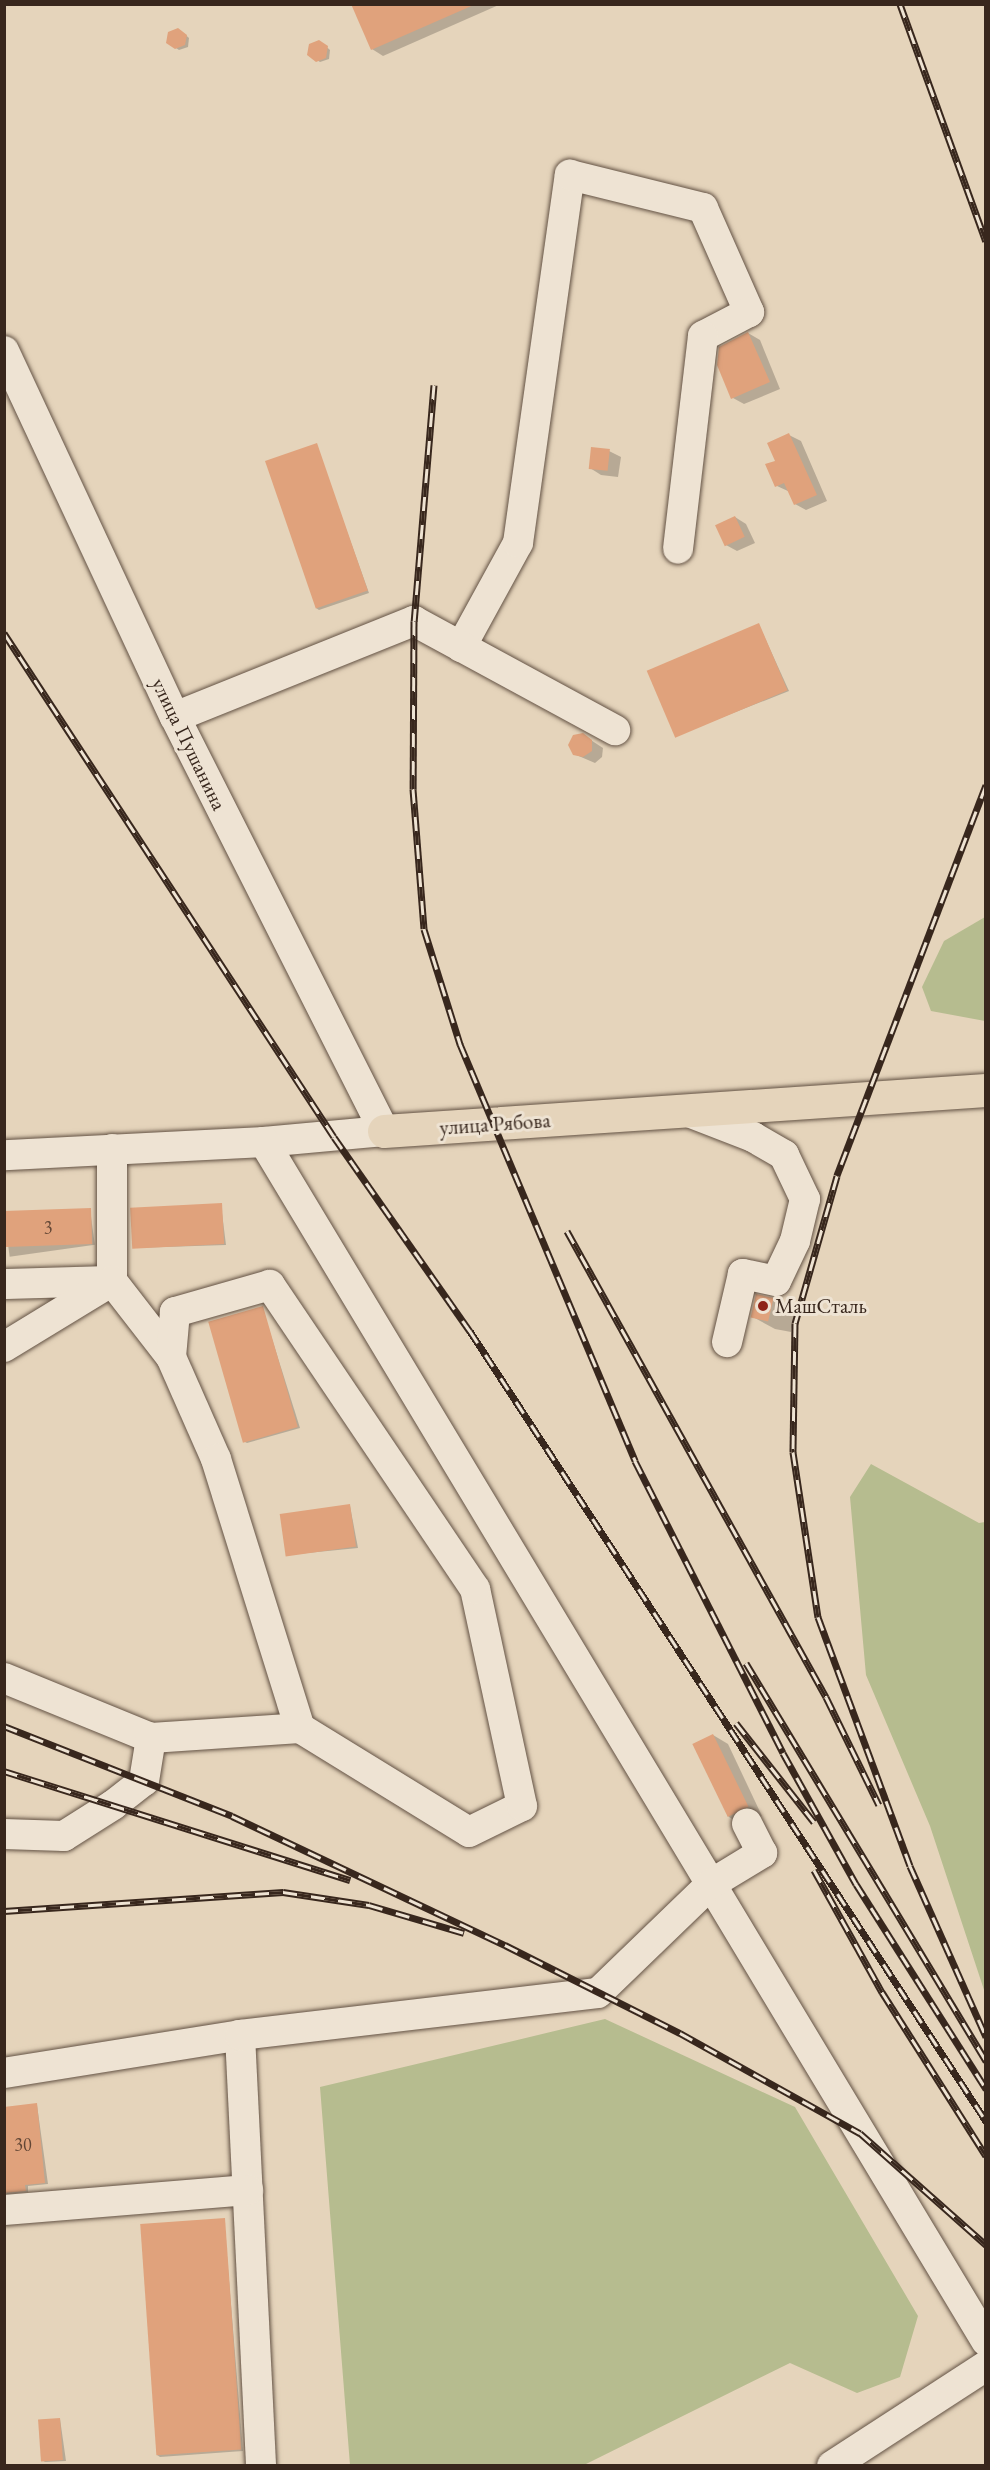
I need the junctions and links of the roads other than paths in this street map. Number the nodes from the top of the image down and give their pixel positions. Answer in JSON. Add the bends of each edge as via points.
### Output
{"nodes":[{"id":1,"x":4,"y":351,"type":"edge"},
{"id":2,"x":678,"y":549,"type":"dead end"},
{"id":3,"x":461,"y":647,"type":"junction"},
{"id":4,"x":175,"y":717,"type":"junction"},
{"id":5,"x":615,"y":730,"type":"dead end"},
{"id":6,"x":986,"y":1090,"type":"edge"},
{"id":7,"x":686,"y":1111,"type":"junction"},
{"id":8,"x":384,"y":1131,"type":"junction"},
{"id":9,"x":264,"y":1142,"type":"junction"},
{"id":10,"x":112,"y":1149,"type":"junction"},
{"id":11,"x":4,"y":1155,"type":"edge"},
{"id":12,"x":112,"y":1281,"type":"junction"},
{"id":13,"x":4,"y":1284,"type":"edge"},
{"id":14,"x":727,"y":1342,"type":"dead end"},
{"id":15,"x":4,"y":1347,"type":"edge"},
{"id":16,"x":171,"y":1357,"type":"junction"},
{"id":17,"x":4,"y":1678,"type":"edge"},
{"id":18,"x":300,"y":1728,"type":"junction"},
{"id":19,"x":151,"y":1738,"type":"junction"},
{"id":20,"x":747,"y":1824,"type":"dead end"},
{"id":21,"x":4,"y":1834,"type":"edge"},
{"id":22,"x":711,"y":1884,"type":"junction"},
{"id":23,"x":240,"y":2035,"type":"junction"},
{"id":24,"x":4,"y":2073,"type":"edge"},
{"id":25,"x":248,"y":2190,"type":"junction"},
{"id":26,"x":4,"y":2210,"type":"edge"},
{"id":27,"x":986,"y":2341,"type":"edge"},
{"id":28,"x":986,"y":2366,"type":"edge"},
{"id":29,"x":841,"y":2460,"type":"edge"},
{"id":30,"x":261,"y":2466,"type":"edge"},
{"id":31,"x":809,"y":2466,"type":"edge"}],
"edges":[{"from":1,"to":4,"type":"street","name":"улица Пушанина"},
{"from":2,"to":3,"type":"street","via":[[703,336],[749,312],[703,208],[570,175],[518,543]]},
{"from":3,"to":4,"type":"street","via":[[414,621]]},
{"from":3,"to":5,"type":"street"},
{"from":4,"to":8,"type":"street","name":"улица Пушанина"},
{"from":6,"to":7,"type":"main road","name":"улица Рябова"},
{"from":7,"to":8,"type":"main road","name":"улица Рябова"},
{"from":7,"to":14,"type":"street","via":[[753,1137],[784,1155],[805,1199],[795,1241],[776,1281],[743,1275]]},
{"from":8,"to":9,"type":"street","name":"улица Рябова"},
{"from":9,"to":10,"type":"street","name":"улица Рябова"},
{"from":9,"to":22,"type":"street"},
{"from":10,"to":11,"type":"street","name":"улица Рябова"},
{"from":10,"to":12,"type":"street"},
{"from":12,"to":13,"type":"street"},
{"from":12,"to":15,"type":"street"},
{"from":12,"to":16,"type":"street"},
{"from":16,"to":18,"type":"street","via":[[216,1460]]},
{"from":16,"to":18,"type":"street","via":[[175,1312],[270,1285],[475,1588],[522,1806],[469,1832]]},
{"from":17,"to":19,"type":"street"},
{"from":18,"to":19,"type":"street"},
{"from":19,"to":21,"type":"street","via":[[144,1781],[113,1805],[64,1836]]},
{"from":20,"to":22,"type":"street","via":[[762,1852]]},
{"from":22,"to":23,"type":"street","via":[[598,1994]]},
{"from":22,"to":27,"type":"street"},
{"from":23,"to":24,"type":"street"},
{"from":23,"to":25,"type":"street"},
{"from":25,"to":26,"type":"street"},
{"from":25,"to":30,"type":"street"},
{"from":28,"to":29,"type":"street"},
{"from":29,"to":31,"type":"street"}]}
